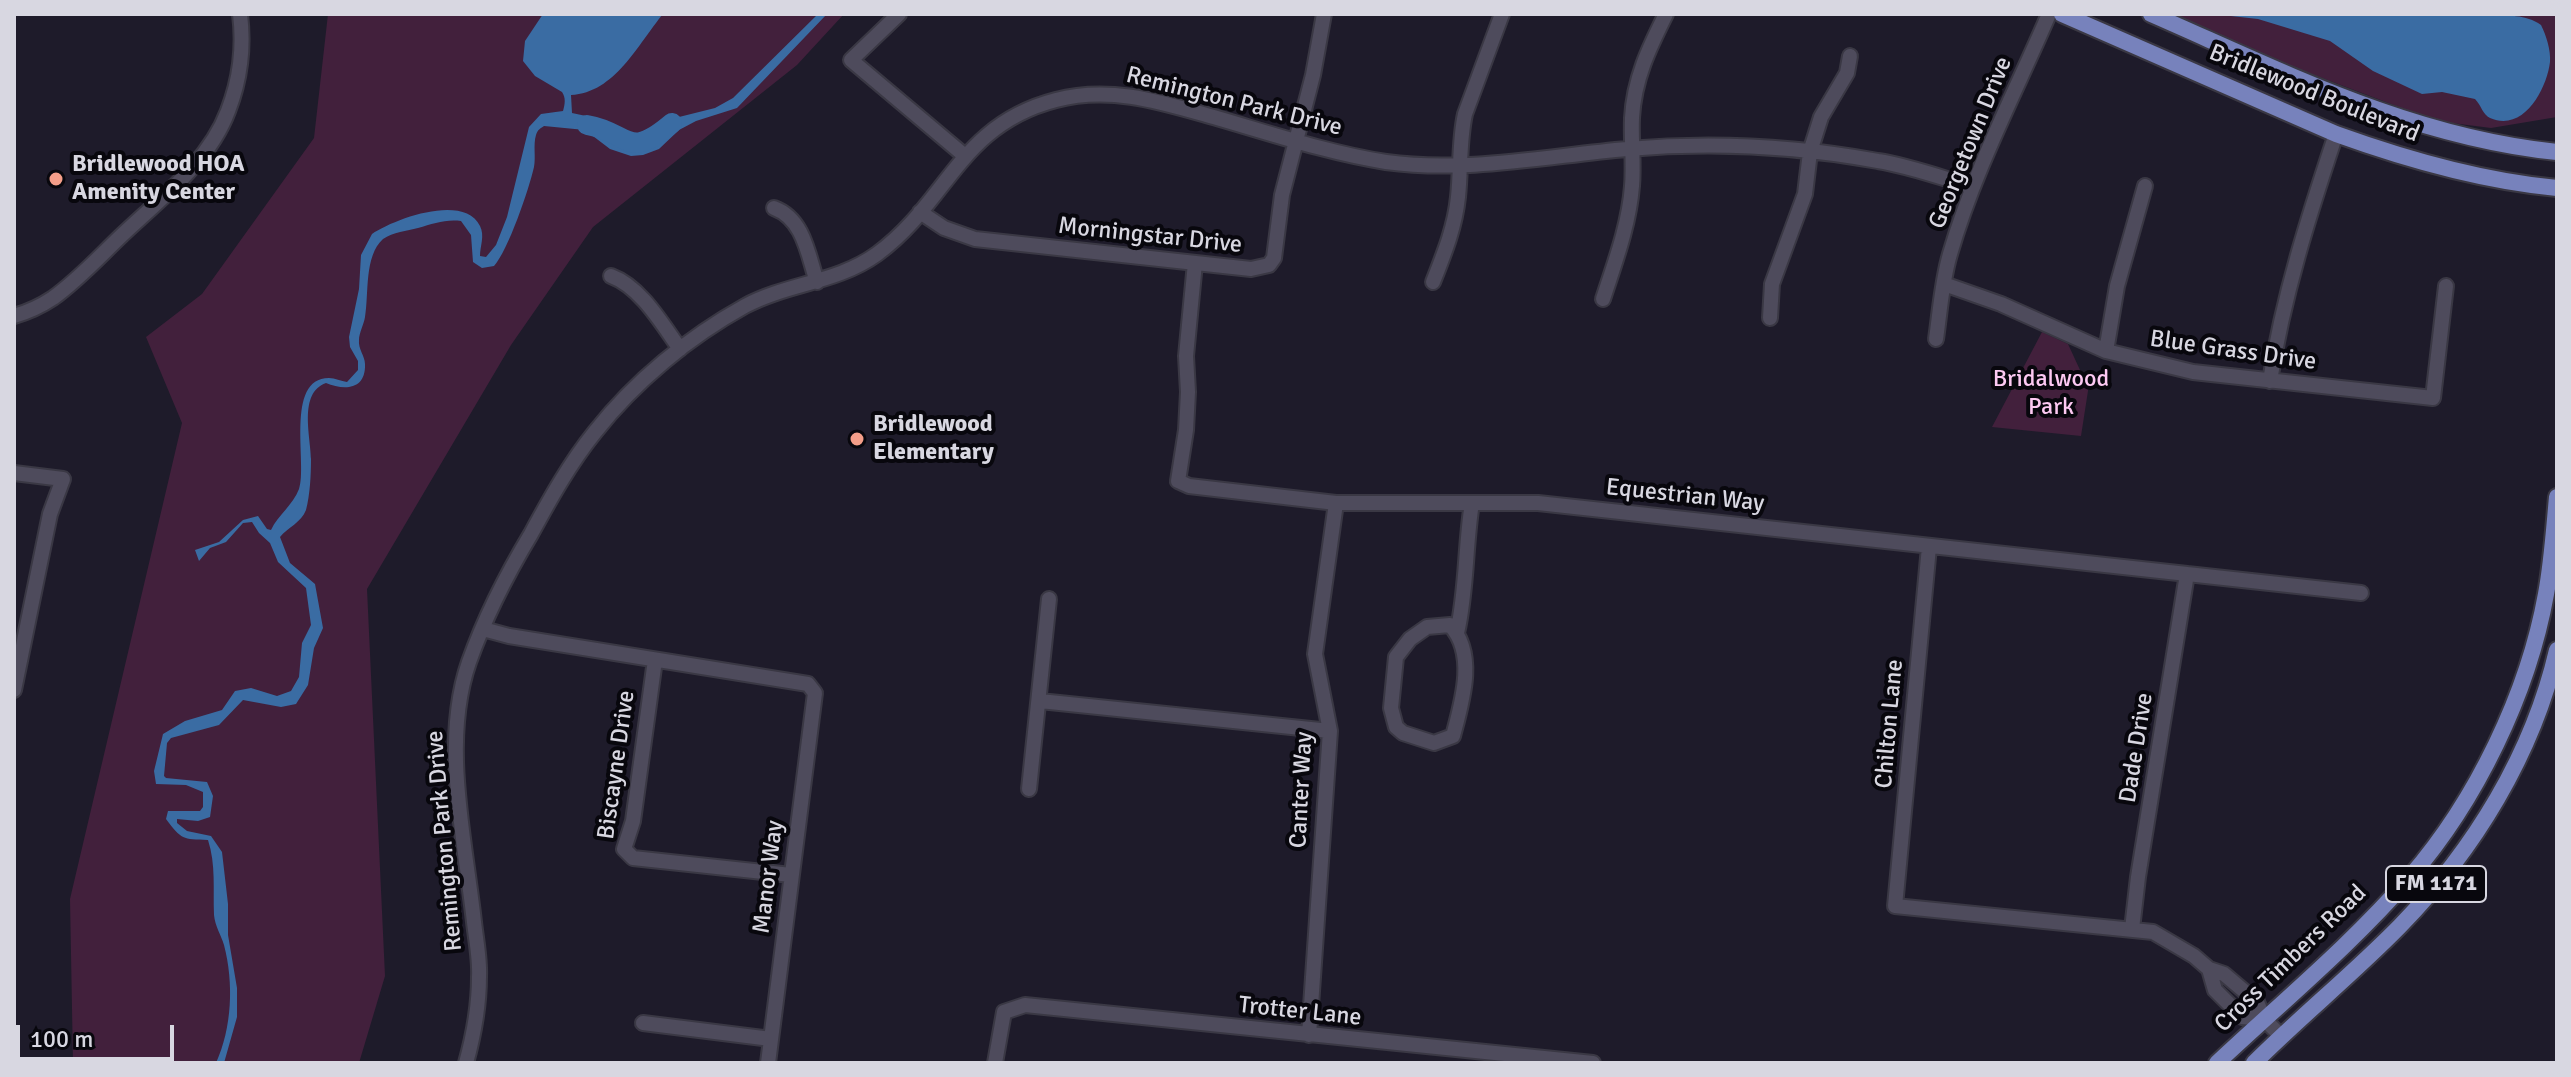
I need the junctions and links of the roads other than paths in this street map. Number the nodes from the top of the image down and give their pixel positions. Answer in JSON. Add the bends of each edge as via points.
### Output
{"nodes":[{"id":1,"x":240,"y":14,"type":"edge"},
{"id":2,"x":899,"y":14,"type":"edge"},
{"id":3,"x":1324,"y":14,"type":"edge"},
{"id":4,"x":1502,"y":14,"type":"edge"},
{"id":5,"x":1666,"y":14,"type":"edge"},
{"id":6,"x":2049,"y":14,"type":"edge"},
{"id":7,"x":2062,"y":14,"type":"edge"},
{"id":8,"x":2151,"y":14,"type":"edge"},
{"id":9,"x":1850,"y":56,"type":"dead end"},
{"id":10,"x":2336,"y":134,"type":"junction"},
{"id":11,"x":1295,"y":140,"type":"junction"},
{"id":12,"x":1631,"y":149,"type":"junction"},
{"id":13,"x":1810,"y":152,"type":"junction"},
{"id":14,"x":2557,"y":152,"type":"edge"},
{"id":15,"x":965,"y":156,"type":"junction"},
{"id":16,"x":1460,"y":165,"type":"junction"},
{"id":17,"x":2145,"y":186,"type":"dead end"},
{"id":18,"x":1973,"y":187,"type":"junction"},
{"id":19,"x":2557,"y":188,"type":"edge"},
{"id":20,"x":774,"y":208,"type":"dead end"},
{"id":21,"x":920,"y":212,"type":"junction"},
{"id":22,"x":1195,"y":263,"type":"junction"},
{"id":23,"x":611,"y":276,"type":"dead end"},
{"id":24,"x":817,"y":282,"type":"junction"},
{"id":25,"x":1433,"y":282,"type":"dead end"},
{"id":26,"x":1944,"y":284,"type":"junction"},
{"id":27,"x":2446,"y":286,"type":"dead end"},
{"id":28,"x":1603,"y":299,"type":"dead end"},
{"id":29,"x":14,"y":316,"type":"edge"},
{"id":30,"x":1770,"y":318,"type":"dead end"},
{"id":31,"x":1936,"y":339,"type":"dead end"},
{"id":32,"x":680,"y":349,"type":"junction"},
{"id":33,"x":2106,"y":351,"type":"junction"},
{"id":34,"x":2270,"y":381,"type":"junction"},
{"id":35,"x":14,"y":473,"type":"edge"},
{"id":36,"x":2557,"y":497,"type":"edge"},
{"id":37,"x":1336,"y":503,"type":"junction"},
{"id":38,"x":1472,"y":503,"type":"junction"},
{"id":39,"x":1929,"y":547,"type":"junction"},
{"id":40,"x":2187,"y":574,"type":"junction"},
{"id":41,"x":2361,"y":593,"type":"dead end"},
{"id":42,"x":2551,"y":596,"type":"edge"},
{"id":43,"x":1049,"y":599,"type":"dead end"},
{"id":44,"x":483,"y":629,"type":"junction"},
{"id":45,"x":1457,"y":633,"type":"junction"},
{"id":46,"x":20,"y":638,"type":"edge"},
{"id":47,"x":2557,"y":650,"type":"edge"},
{"id":48,"x":655,"y":660,"type":"junction"},
{"id":49,"x":14,"y":690,"type":"edge"},
{"id":50,"x":1040,"y":701,"type":"junction"},
{"id":51,"x":1330,"y":731,"type":"junction"},
{"id":52,"x":1029,"y":789,"type":"dead end"},
{"id":53,"x":791,"y":875,"type":"junction"},
{"id":54,"x":2132,"y":929,"type":"junction"},
{"id":55,"x":2264,"y":1019,"type":"junction"},
{"id":56,"x":643,"y":1023,"type":"dead end"},
{"id":57,"x":1309,"y":1035,"type":"junction"},
{"id":58,"x":2281,"y":1036,"type":"junction"},
{"id":59,"x":771,"y":1039,"type":"junction"},
{"id":60,"x":466,"y":1063,"type":"edge"},
{"id":61,"x":768,"y":1063,"type":"edge"},
{"id":62,"x":995,"y":1063,"type":"edge"},
{"id":63,"x":1593,"y":1063,"type":"edge"},
{"id":64,"x":2217,"y":1063,"type":"edge"},
{"id":65,"x":2254,"y":1063,"type":"edge"}],
"edges":[{"from":1,"to":29,"type":"street","via":[[235,85],[211,143],[96,262],[53,297]]},
{"from":2,"to":15,"type":"street","via":[[851,60]]},
{"from":3,"to":11,"type":"street","name":"Morningstar Drive"},
{"from":4,"to":16,"type":"street","via":[[1465,114]]},
{"from":5,"to":12,"type":"street","via":[[1639,74]]},
{"from":6,"to":18,"type":"street","name":"Georgetown Drive"},
{"from":7,"to":10,"type":"main road","name":"Bridlewood Boulevard"},
{"from":8,"to":14,"type":"main road","name":"Bridlewood Boulevard","via":[[2402,120],[2469,138]]},
{"from":9,"to":13,"type":"street"},
{"from":10,"to":19,"type":"main road","name":"Bridlewood Boulevard","via":[[2447,169]]},
{"from":10,"to":34,"type":"street","via":[[2293,268]]},
{"from":11,"to":15,"type":"street","name":"Remington Park Drive","via":[[1156,101],[1095,94],[1019,113],[995,126]]},
{"from":11,"to":16,"type":"street","name":"Remington Park Drive","via":[[1389,162]]},
{"from":11,"to":22,"type":"street","name":"Morningstar Drive","via":[[1269,265],[1251,269]]},
{"from":12,"to":13,"type":"street","name":"Remington Park Drive","via":[[1710,146]]},
{"from":12,"to":16,"type":"street","name":"Remington Park Drive"},
{"from":12,"to":28,"type":"street","via":[[1625,230]]},
{"from":13,"to":18,"type":"street","name":"Remington Park Drive","via":[[1882,161]]},
{"from":13,"to":30,"type":"street","via":[[1805,194],[1772,284]]},
{"from":15,"to":21,"type":"street","name":"Remington Park Drive"},
{"from":16,"to":25,"type":"street","via":[[1452,230]]},
{"from":17,"to":33,"type":"street","via":[[2117,286]]},
{"from":18,"to":26,"type":"street","name":"Georgetown Drive"},
{"from":20,"to":24,"type":"street","via":[[794,220]]},
{"from":21,"to":22,"type":"street","name":"Morningstar Drive","via":[[975,239]]},
{"from":21,"to":24,"type":"street","name":"Remington Park Drive","via":[[877,254]]},
{"from":22,"to":37,"type":"street","name":"Equestrian Way","via":[[1186,430],[1178,481]]},
{"from":23,"to":32,"type":"street","via":[[624,281]]},
{"from":24,"to":32,"type":"street","name":"Remington Park Drive","via":[[752,302]]},
{"from":26,"to":31,"type":"street","name":"Georgetown Drive"},
{"from":26,"to":33,"type":"street","name":"Blue Grass Drive"},
{"from":27,"to":34,"type":"street","name":"Blue Grass Drive","via":[[2433,398]]},
{"from":32,"to":44,"type":"street","name":"Remington Park Drive","via":[[591,435],[514,562]]},
{"from":33,"to":34,"type":"street","name":"Blue Grass Drive","via":[[2193,372]]},
{"from":35,"to":46,"type":"street","via":[[63,479]]},
{"from":36,"to":42,"type":"main road","name":"Cross Timbers Road","number":"FM 1171"},
{"from":37,"to":38,"type":"street","name":"Equestrian Way"},
{"from":37,"to":51,"type":"street","name":"Canter Way","via":[[1315,654]]},
{"from":38,"to":39,"type":"street","name":"Equestrian Way","via":[[1538,503]]},
{"from":38,"to":45,"type":"street"},
{"from":39,"to":40,"type":"street","name":"Equestrian Way"},
{"from":39,"to":54,"type":"street","name":"Chilton Lane","via":[[1895,906]]},
{"from":40,"to":41,"type":"street","name":"Equestrian Way"},
{"from":40,"to":54,"type":"street","name":"Dade Drive"},
{"from":42,"to":55,"type":"main road","name":"Cross Timbers Road","number":"FM 1171","via":[[2508,718],[2444,833],[2378,911]]},
{"from":43,"to":50,"type":"street"},
{"from":44,"to":48,"type":"street"},
{"from":44,"to":60,"type":"street","name":"Remington Park Drive","via":[[468,664],[455,728],[480,971]]},
{"from":45,"to":45,"type":"street","via":[[1450,625],[1427,627],[1396,657],[1391,708],[1403,733],[1434,743],[1453,736],[1465,657]]},
{"from":46,"to":49,"type":"street"},
{"from":47,"to":58,"type":"main road","name":"Cross Timbers Road","number":"FM 1171","via":[[2529,733],[2469,844],[2400,925]]},
{"from":48,"to":53,"type":"street","name":"Manor Way","via":[[808,684],[815,693]]},
{"from":48,"to":53,"type":"street","name":"Biscayne Drive","via":[[633,821],[624,849],[633,858]]},
{"from":50,"to":51,"type":"street"},
{"from":50,"to":52,"type":"street"},
{"from":51,"to":57,"type":"street","name":"Canter Way"},
{"from":53,"to":59,"type":"street","name":"Manor Way"},
{"from":54,"to":55,"type":"street","via":[[2172,942],[2209,969],[2215,990],[2242,1017]]},
{"from":55,"to":58,"type":"street"},
{"from":55,"to":64,"type":"main road","name":"Cross Timbers Road","number":"FM 1171"},
{"from":56,"to":59,"type":"street"},
{"from":57,"to":62,"type":"street","name":"Trotter Lane","via":[[1025,1005],[1004,1012]]},
{"from":57,"to":63,"type":"street","name":"Trotter Lane"},
{"from":58,"to":65,"type":"main road","name":"Cross Timbers Road","number":"FM 1171"},
{"from":59,"to":61,"type":"street","name":"Manor Way"}]}
